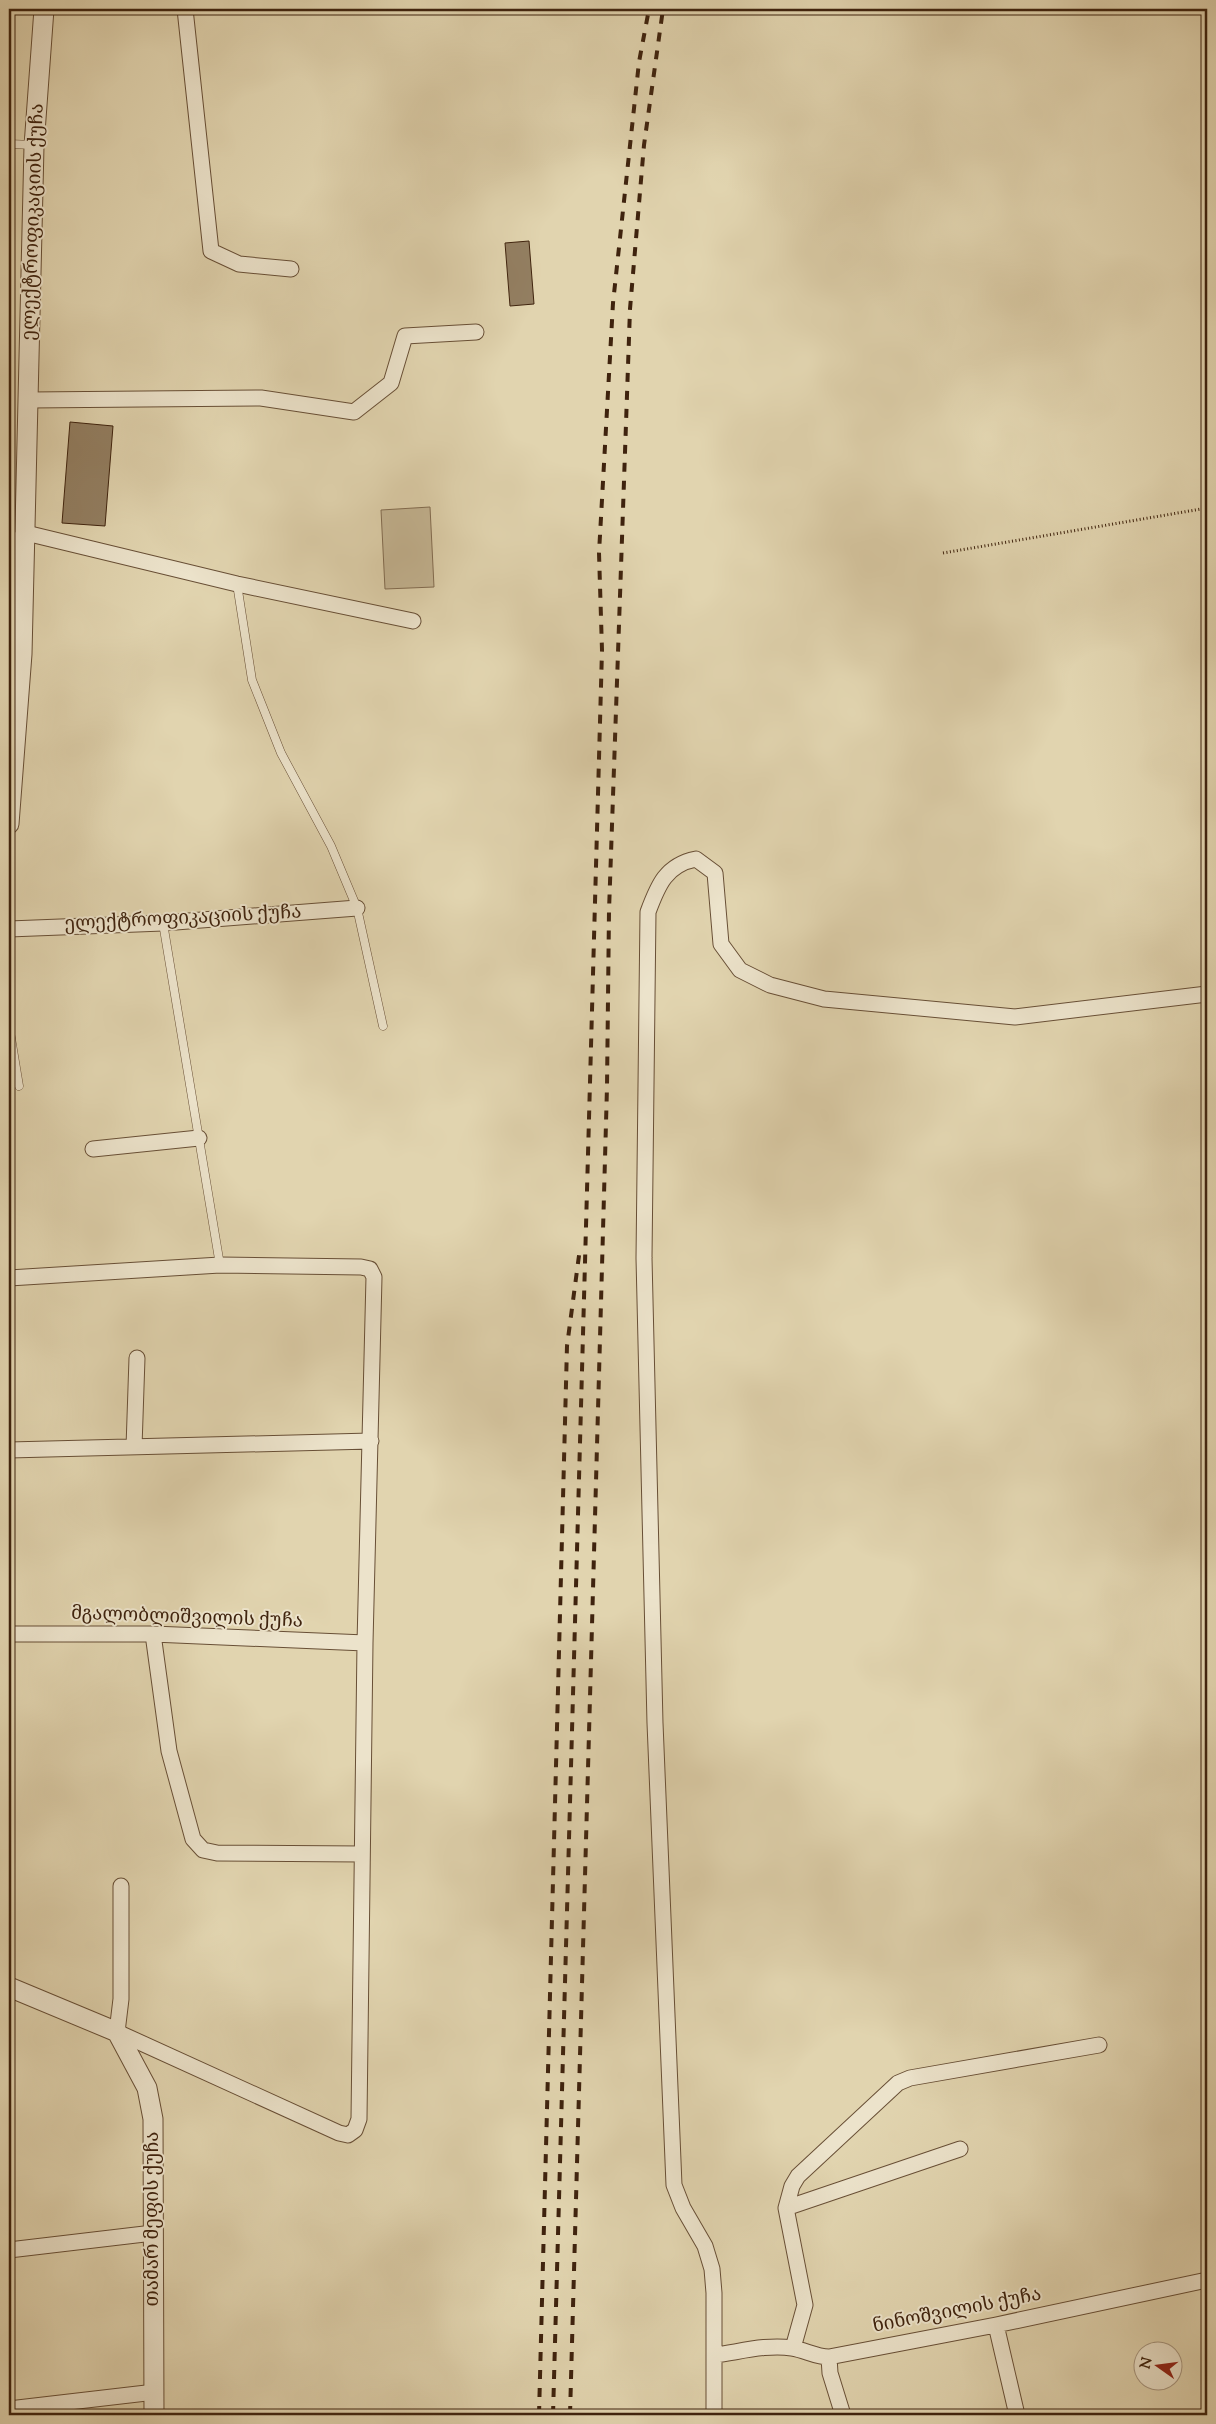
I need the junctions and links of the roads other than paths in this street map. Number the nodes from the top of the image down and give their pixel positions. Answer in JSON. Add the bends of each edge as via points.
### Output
{"nodes":[{"id":1,"x":44,"y":9,"type":"edge"},
{"id":2,"x":185,"y":9,"type":"edge"},
{"id":3,"x":9,"y":144,"type":"edge"},
{"id":4,"x":34,"y":146,"type":"junction"},
{"id":5,"x":291,"y":270,"type":"dead end"},
{"id":6,"x":476,"y":332,"type":"dead end"},
{"id":7,"x":30,"y":400,"type":"junction"},
{"id":8,"x":26,"y":533,"type":"junction"},
{"id":9,"x":9,"y":548,"type":"edge"},
{"id":10,"x":237,"y":584,"type":"junction"},
{"id":11,"x":413,"y":621,"type":"dead end"},
{"id":12,"x":9,"y":824,"type":"edge"},
{"id":13,"x":356,"y":908,"type":"junction"},
{"id":14,"x":163,"y":923,"type":"junction"},
{"id":15,"x":9,"y":929,"type":"edge"},
{"id":16,"x":1207,"y":994,"type":"edge"},
{"id":17,"x":9,"y":1026,"type":"edge"},
{"id":18,"x":383,"y":1026,"type":"dead end"},
{"id":19,"x":19,"y":1086,"type":"dead end"},
{"id":20,"x":199,"y":1138,"type":"junction"},
{"id":21,"x":93,"y":1149,"type":"dead end"},
{"id":22,"x":220,"y":1265,"type":"junction"},
{"id":23,"x":9,"y":1278,"type":"edge"},
{"id":24,"x":137,"y":1358,"type":"dead end"},
{"id":25,"x":371,"y":1441,"type":"junction"},
{"id":26,"x":134,"y":1447,"type":"junction"},
{"id":27,"x":9,"y":1450,"type":"edge"},
{"id":28,"x":9,"y":1634,"type":"edge"},
{"id":29,"x":153,"y":1634,"type":"junction"},
{"id":30,"x":364,"y":1643,"type":"junction"},
{"id":31,"x":362,"y":1854,"type":"junction"},
{"id":32,"x":122,"y":1886,"type":"dead end"},
{"id":33,"x":9,"y":1986,"type":"edge"},
{"id":34,"x":117,"y":2032,"type":"junction"},
{"id":35,"x":1100,"y":2045,"type":"dead end"},
{"id":36,"x":960,"y":2149,"type":"dead end"},
{"id":37,"x":786,"y":2208,"type":"junction"},
{"id":38,"x":152,"y":2233,"type":"junction"},
{"id":39,"x":9,"y":2250,"type":"edge"},
{"id":40,"x":1207,"y":2280,"type":"edge"},
{"id":41,"x":996,"y":2325,"type":"junction"},
{"id":42,"x":793,"y":2348,"type":"junction"},
{"id":43,"x":715,"y":2356,"type":"junction"},
{"id":44,"x":829,"y":2357,"type":"junction"},
{"id":45,"x":155,"y":2392,"type":"junction"},
{"id":46,"x":9,"y":2409,"type":"edge"},
{"id":47,"x":154,"y":2415,"type":"edge"},
{"id":48,"x":714,"y":2415,"type":"edge"},
{"id":49,"x":842,"y":2415,"type":"edge"},
{"id":50,"x":1018,"y":2415,"type":"edge"}],
"edges":[{"from":1,"to":4,"type":"street","name":"ელექტროფიკაციის ქუჩა"},
{"from":2,"to":5,"type":"street","via":[[211,251],[239,264]]},
{"from":3,"to":4,"type":"lane"},
{"from":4,"to":7,"type":"street","name":"ელექტროფიკაციის ქუჩა"},
{"from":6,"to":7,"type":"street","via":[[405,336],[391,383],[354,412],[261,398]]},
{"from":7,"to":8,"type":"street","name":"ელექტროფიკაციის ქუჩა"},
{"from":8,"to":9,"type":"street"},
{"from":8,"to":10,"type":"street"},
{"from":8,"to":12,"type":"street","name":"ელექტროფიკაციის ქუჩა","via":[[22,654]]},
{"from":10,"to":11,"type":"street"},
{"from":10,"to":13,"type":"lane","via":[[252,680],[280,753],[331,846]]},
{"from":13,"to":14,"type":"street","name":"ელექტროფიკაციის ქუჩა"},
{"from":13,"to":18,"type":"lane"},
{"from":14,"to":15,"type":"street","name":"ელექტროფიკაციის ქუჩა"},
{"from":14,"to":20,"type":"lane"},
{"from":16,"to":43,"type":"street","via":[[1015,1017],[824,999],[770,985],[740,970],[720,944],[715,873],[696,858],[681,862],[659,883],[648,912],[644,1258],[654,1723],[674,2185],[705,2246],[712,2269]]},
{"from":17,"to":19,"type":"lane"},
{"from":20,"to":21,"type":"street"},
{"from":20,"to":22,"type":"lane"},
{"from":22,"to":23,"type":"street"},
{"from":22,"to":25,"type":"street","via":[[361,1267],[370,1270],[374,1277]]},
{"from":24,"to":26,"type":"street"},
{"from":25,"to":26,"type":"street"},
{"from":25,"to":30,"type":"street"},
{"from":26,"to":27,"type":"street"},
{"from":28,"to":29,"type":"street","name":"მგალობლიშვილის ქუჩა"},
{"from":29,"to":30,"type":"street","name":"მგალობლიშვილის ქუჩა"},
{"from":29,"to":31,"type":"street","via":[[170,1751],[193,1840],[203,1850],[217,1853]]},
{"from":30,"to":31,"type":"street"},
{"from":31,"to":34,"type":"street","via":[[359,2119],[355,2130],[348,2135],[339,2133]]},
{"from":32,"to":34,"type":"street","via":[[121,2000]]},
{"from":33,"to":34,"type":"street"},
{"from":34,"to":38,"type":"street","name":"თამარ მეფის ქუჩა","via":[[147,2088],[153,2118]]},
{"from":35,"to":37,"type":"street","via":[[910,2078],[898,2083],[798,2176]]},
{"from":36,"to":37,"type":"street"},
{"from":37,"to":42,"type":"street","via":[[805,2305]]},
{"from":38,"to":39,"type":"street"},
{"from":38,"to":45,"type":"street","name":"თამარ მეფის ქუჩა"},
{"from":40,"to":41,"type":"street","name":"ნინოშვილის ქუჩა"},
{"from":41,"to":44,"type":"street","name":"ნინოშვილის ქუჩა"},
{"from":41,"to":50,"type":"street"},
{"from":42,"to":43,"type":"street","name":"ნინოშვილის ქუჩა","via":[[773,2347]]},
{"from":42,"to":44,"type":"street","name":"ნინოშვილის ქუჩა"},
{"from":43,"to":48,"type":"street"},
{"from":44,"to":49,"type":"street","via":[[830,2373]]},
{"from":45,"to":46,"type":"street"},
{"from":45,"to":47,"type":"street","name":"თამარ მეფის ქუჩა"}]}
